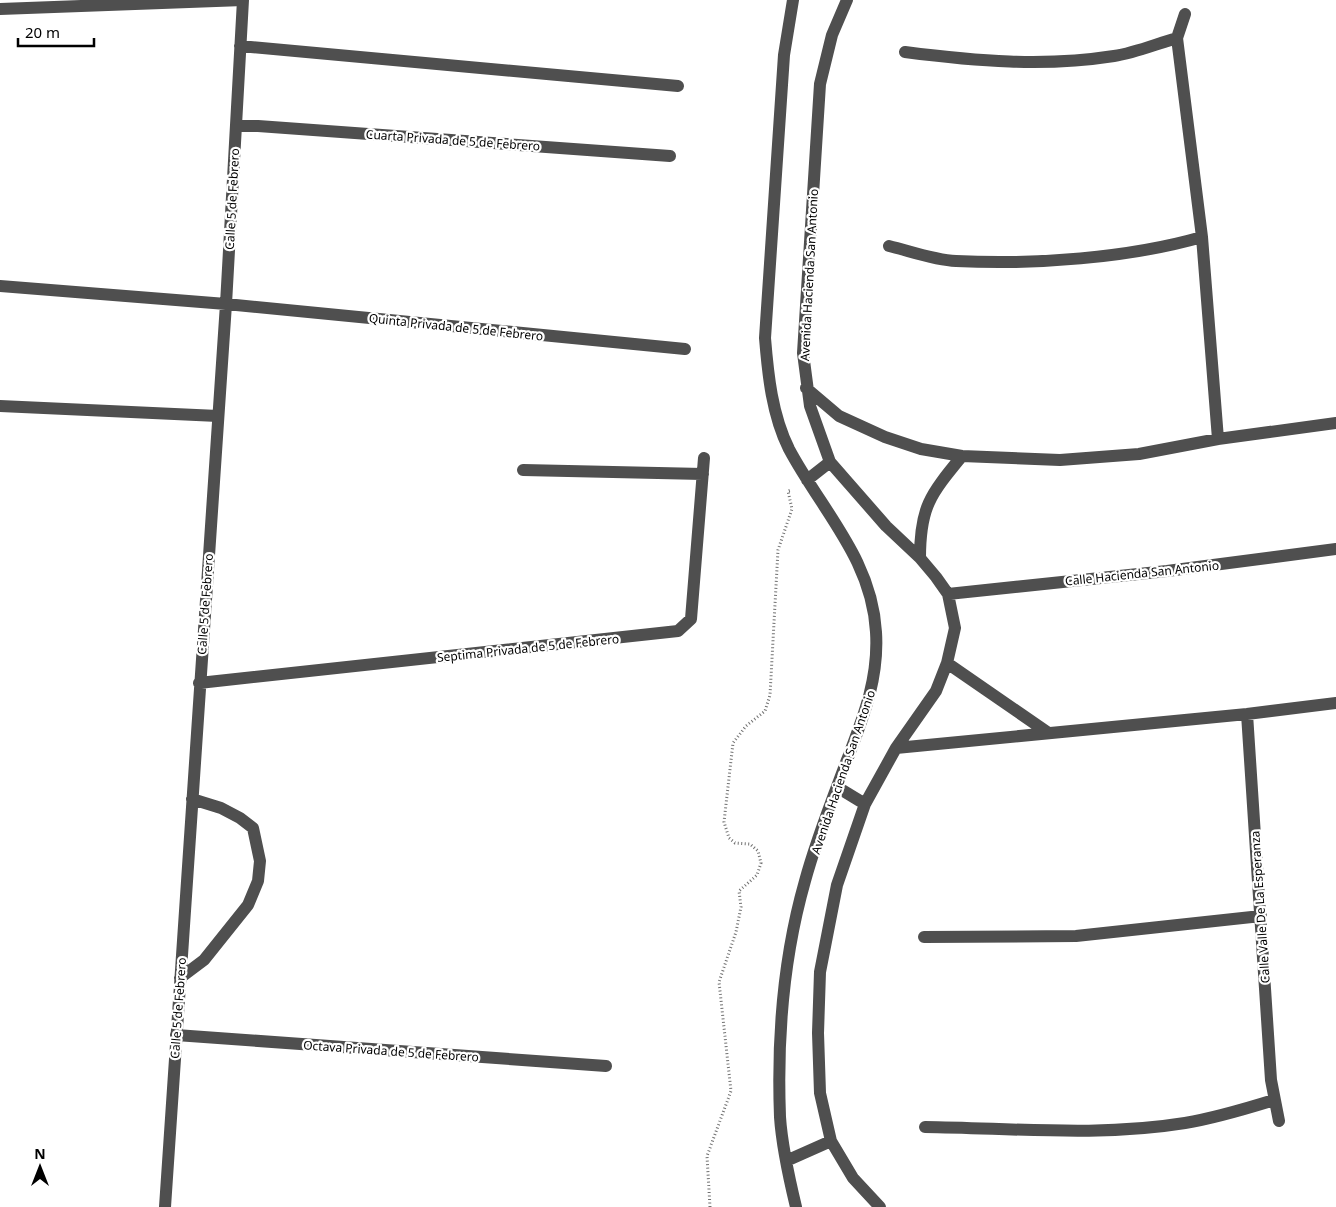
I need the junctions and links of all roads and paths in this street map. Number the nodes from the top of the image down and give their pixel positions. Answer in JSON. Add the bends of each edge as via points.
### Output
{"nodes":[{"id":1,"x":243,"y":0,"type":"edge"},
{"id":2,"x":793,"y":0,"type":"edge"},
{"id":3,"x":848,"y":0,"type":"edge"},
{"id":4,"x":0,"y":9,"type":"edge"},
{"id":5,"x":1185,"y":14,"type":"dead end"},
{"id":6,"x":1176,"y":38,"type":"junction"},
{"id":7,"x":240,"y":46,"type":"junction"},
{"id":8,"x":904,"y":52,"type":"dead end"},
{"id":9,"x":678,"y":86,"type":"dead end"},
{"id":10,"x":236,"y":126,"type":"junction"},
{"id":11,"x":670,"y":156,"type":"dead end"},
{"id":12,"x":1202,"y":237,"type":"junction"},
{"id":13,"x":889,"y":246,"type":"dead end"},
{"id":14,"x":0,"y":286,"type":"edge"},
{"id":15,"x":226,"y":304,"type":"junction"},
{"id":16,"x":685,"y":349,"type":"dead end"},
{"id":17,"x":806,"y":388,"type":"junction"},
{"id":18,"x":0,"y":406,"type":"edge"},
{"id":19,"x":218,"y":416,"type":"junction"},
{"id":20,"x":1336,"y":423,"type":"edge"},
{"id":21,"x":1218,"y":439,"type":"junction"},
{"id":22,"x":962,"y":456,"type":"junction"},
{"id":23,"x":704,"y":458,"type":"dead end"},
{"id":24,"x":830,"y":462,"type":"junction"},
{"id":25,"x":523,"y":470,"type":"dead end"},
{"id":26,"x":703,"y":474,"type":"junction"},
{"id":27,"x":807,"y":480,"type":"junction"},
{"id":28,"x":1336,"y":549,"type":"edge"},
{"id":29,"x":920,"y":558,"type":"junction"},
{"id":30,"x":948,"y":594,"type":"junction"},
{"id":31,"x":947,"y":663,"type":"junction"},
{"id":32,"x":199,"y":683,"type":"junction"},
{"id":33,"x":1336,"y":703,"type":"edge"},
{"id":34,"x":1247,"y":714,"type":"junction"},
{"id":35,"x":1046,"y":732,"type":"junction"},
{"id":36,"x":896,"y":748,"type":"junction"},
{"id":37,"x":837,"y":787,"type":"junction"},
{"id":38,"x":192,"y":799,"type":"junction"},
{"id":39,"x":865,"y":804,"type":"junction"},
{"id":40,"x":1261,"y":916,"type":"junction"},
{"id":41,"x":924,"y":937,"type":"dead end"},
{"id":42,"x":180,"y":978,"type":"junction"},
{"id":43,"x":176,"y":1035,"type":"junction"},
{"id":44,"x":606,"y":1066,"type":"dead end"},
{"id":45,"x":1274,"y":1100,"type":"junction"},
{"id":46,"x":1279,"y":1121,"type":"dead end"},
{"id":47,"x":925,"y":1126,"type":"dead end"},
{"id":48,"x":831,"y":1141,"type":"junction"},
{"id":49,"x":786,"y":1161,"type":"junction"},
{"id":50,"x":165,"y":1207,"type":"edge"},
{"id":51,"x":710,"y":1207,"type":"edge"},
{"id":52,"x":796,"y":1207,"type":"edge"},
{"id":53,"x":880,"y":1207,"type":"edge"}],
"edges":[{"from":1,"to":4,"type":"street"},
{"from":1,"to":7,"type":"street","name":"Calle 5 de Febrero"},
{"from":2,"to":27,"type":"street","name":"Avenida Hacienda San Antonio","via":[[784,55],[765,338],[772,401],[788,447]]},
{"from":3,"to":17,"type":"street","name":"Avenida Hacienda San Antonio","via":[[832,36],[820,84],[803,353]]},
{"from":5,"to":6,"type":"street"},
{"from":6,"to":8,"type":"street","via":[[1116,56],[1050,62],[995,62]]},
{"from":6,"to":12,"type":"street"},
{"from":7,"to":9,"type":"street"},
{"from":7,"to":10,"type":"street","name":"Calle 5 de Febrero"},
{"from":10,"to":11,"type":"street","name":"Cuarta Privada de 5 de Febrero"},
{"from":10,"to":15,"type":"street","name":"Calle 5 de Febrero"},
{"from":12,"to":13,"type":"street","via":[[1166,247],[1062,259],[954,261]]},
{"from":12,"to":21,"type":"street"},
{"from":14,"to":15,"type":"street","name":"Quinta Privada de 5 de Febrero"},
{"from":15,"to":16,"type":"street","name":"Quinta Privada de 5 de Febrero"},
{"from":15,"to":19,"type":"street","name":"Calle 5 de Febrero"},
{"from":17,"to":22,"type":"street","via":[[839,416],[885,437],[921,449]]},
{"from":17,"to":24,"type":"street","name":"Avenida Hacienda San Antonio"},
{"from":18,"to":19,"type":"street"},
{"from":19,"to":32,"type":"street","name":"Calle 5 de Febrero"},
{"from":20,"to":21,"type":"street"},
{"from":21,"to":22,"type":"street","via":[[1139,454],[1060,460]]},
{"from":22,"to":29,"type":"street","via":[[936,488],[925,509],[920,532]]},
{"from":23,"to":26,"type":"street","name":"Septima Privada de 5 de Febrero"},
{"from":24,"to":27,"type":"street"},
{"from":24,"to":29,"type":"street","name":"Avenida Hacienda San Antonio","via":[[886,526]]},
{"from":25,"to":26,"type":"street"},
{"from":26,"to":32,"type":"street","name":"Septima Privada de 5 de Febrero","via":[[691,619],[678,631]]},
{"from":27,"to":37,"type":"street","name":"Avenida Hacienda San Antonio","via":[[854,551],[870,591],[877,633],[873,686],[865,716]]},
{"from":27,"to":51,"type":"path","via":[[788,491],[792,509],[778,550],[770,695],[765,711],[746,726],[733,743],[724,822],[729,838],[735,843],[750,844],[758,851],[761,863],[757,875],[739,891],[741,907],[736,932],[719,982],[731,1091],[707,1156]]},
{"from":28,"to":30,"type":"street","name":"Calle Hacienda San Antonio"},
{"from":29,"to":30,"type":"street","name":"Avenida Hacienda San Antonio"},
{"from":30,"to":31,"type":"street","name":"Avenida Hacienda San Antonio","via":[[955,628]]},
{"from":31,"to":35,"type":"street"},
{"from":31,"to":36,"type":"street","name":"Avenida Hacienda San Antonio","via":[[936,691]]},
{"from":32,"to":38,"type":"street","name":"Calle 5 de Febrero"},
{"from":33,"to":34,"type":"street"},
{"from":34,"to":35,"type":"street"},
{"from":34,"to":40,"type":"street","name":"Calle Valle De La Esperanza"},
{"from":35,"to":36,"type":"street"},
{"from":36,"to":39,"type":"street","name":"Avenida Hacienda San Antonio"},
{"from":37,"to":39,"type":"street"},
{"from":37,"to":49,"type":"street","name":"Avenida Hacienda San Antonio","via":[[804,882],[782,996],[780,1118]]},
{"from":38,"to":42,"type":"street","name":"Calle 5 de Febrero"},
{"from":38,"to":42,"type":"street","via":[[221,808],[253,828],[260,861],[258,881],[248,905],[204,960]]},
{"from":39,"to":48,"type":"street","name":"Avenida Hacienda San Antonio","via":[[837,885],[820,972],[820,1092]]},
{"from":40,"to":41,"type":"street","via":[[1076,936]]},
{"from":40,"to":45,"type":"street","name":"Calle Valle De La Esperanza"},
{"from":42,"to":43,"type":"street","name":"Calle 5 de Febrero"},
{"from":43,"to":44,"type":"street","name":"Octava Privada de 5 de Febrero"},
{"from":43,"to":50,"type":"street","name":"Calle 5 de Febrero"},
{"from":45,"to":46,"type":"street","name":"Calle Valle De La Esperanza"},
{"from":45,"to":47,"type":"street","via":[[1184,1123],[1120,1129],[1019,1130]]},
{"from":48,"to":49,"type":"street"},
{"from":48,"to":53,"type":"street","name":"Avenida Hacienda San Antonio","via":[[854,1178]]},
{"from":49,"to":52,"type":"street","name":"Avenida Hacienda San Antonio"}]}
